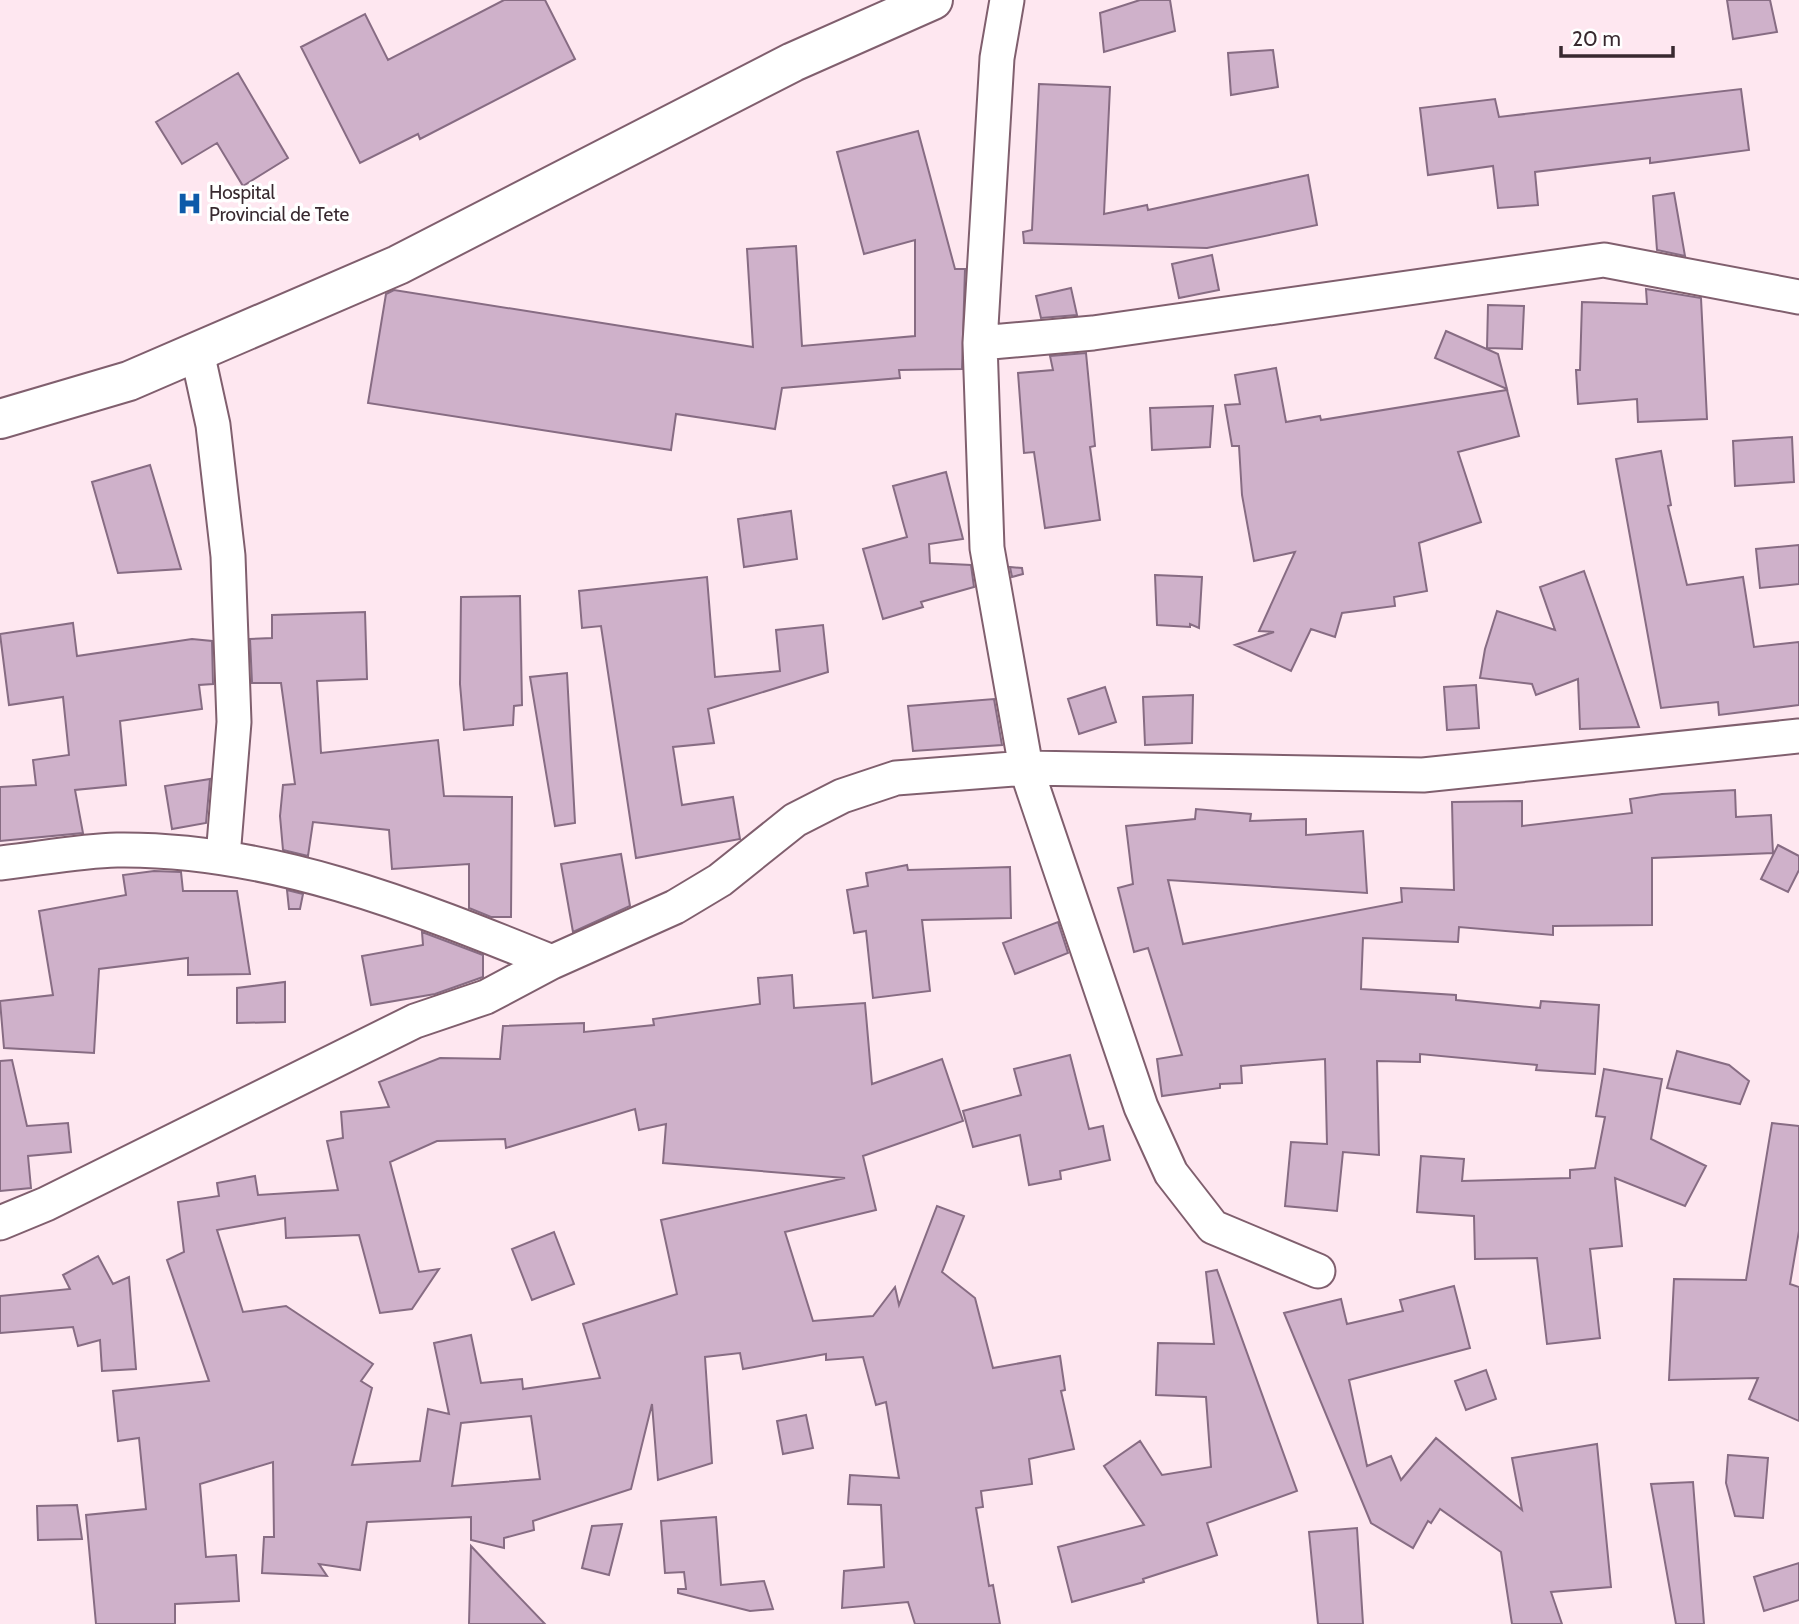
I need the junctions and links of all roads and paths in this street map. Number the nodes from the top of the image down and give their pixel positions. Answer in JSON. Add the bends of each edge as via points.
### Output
{"nodes":[{"id":1,"x":933,"y":0,"type":"edge"},
{"id":2,"x":1007,"y":0,"type":"edge"},
{"id":3,"x":1799,"y":297,"type":"edge"},
{"id":4,"x":980,"y":343,"type":"junction"},
{"id":5,"x":197,"y":352,"type":"junction"},
{"id":6,"x":0,"y":419,"type":"edge"},
{"id":7,"x":1799,"y":736,"type":"edge"},
{"id":8,"x":1026,"y":768,"type":"junction"},
{"id":9,"x":223,"y":857,"type":"junction"},
{"id":10,"x":0,"y":863,"type":"edge"},
{"id":11,"x":552,"y":962,"type":"junction"},
{"id":12,"x":0,"y":1223,"type":"edge"},
{"id":13,"x":1318,"y":1270,"type":"dead end"}],
"edges":[{"from":1,"to":5,"type":"street","via":[[793,62],[398,265]]},
{"from":2,"to":4,"type":"street","via":[[997,58]]},
{"from":3,"to":4,"type":"street","via":[[1604,260],[1093,333]]},
{"from":4,"to":8,"type":"street","via":[[987,548]]},
{"from":5,"to":6,"type":"street","via":[[130,381]]},
{"from":5,"to":9,"type":"street","via":[[213,425],[228,556],[234,722]]},
{"from":7,"to":8,"type":"street","via":[[1423,775]]},
{"from":8,"to":11,"type":"street","via":[[896,778],[842,796],[795,820],[720,880],[674,907]]},
{"from":8,"to":13,"type":"street","via":[[1141,1107],[1171,1173],[1213,1227]]},
{"from":9,"to":10,"type":"street","via":[[114,850]]},
{"from":9,"to":11,"type":"street","via":[[361,890]]},
{"from":11,"to":12,"type":"street","via":[[486,997],[415,1021]]}]}
